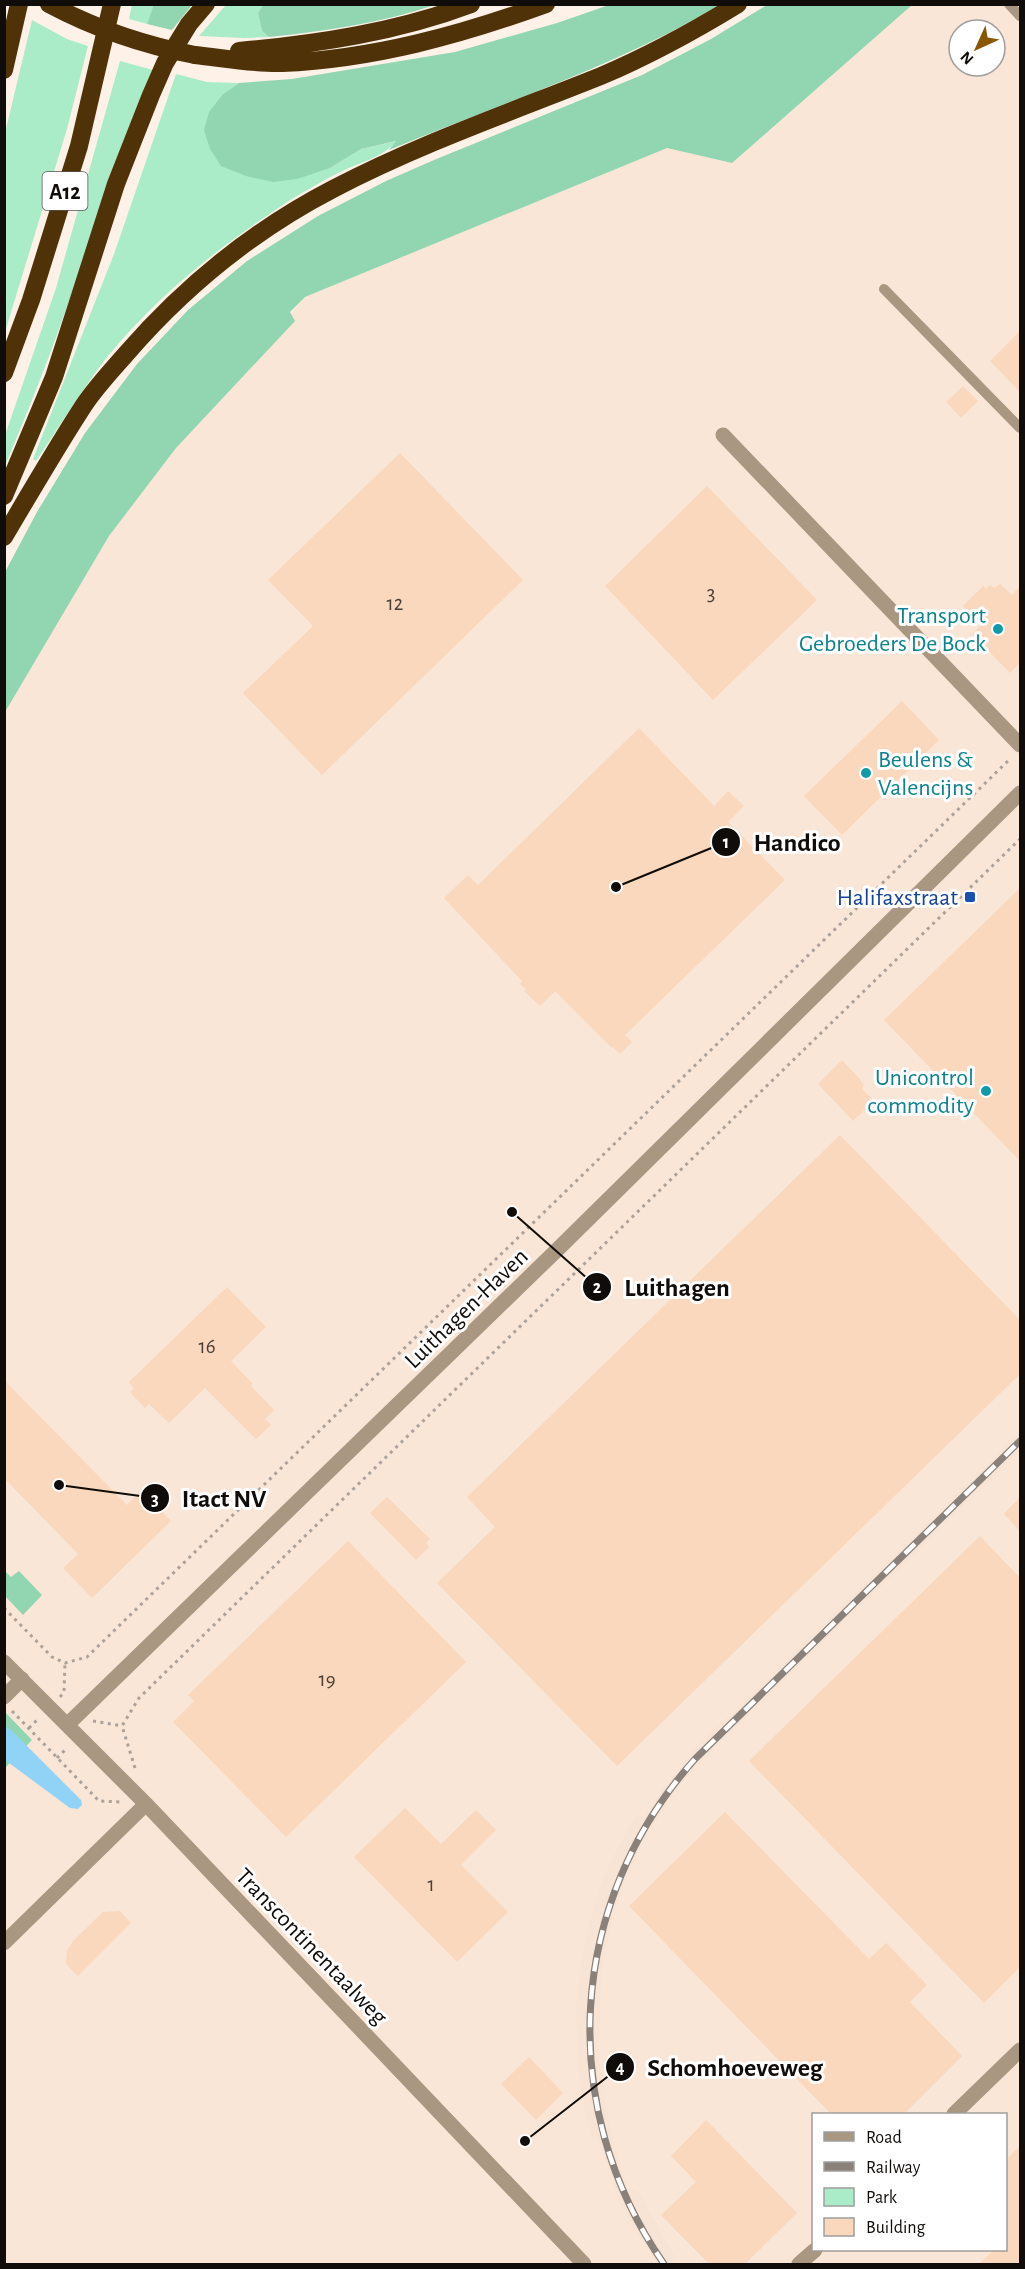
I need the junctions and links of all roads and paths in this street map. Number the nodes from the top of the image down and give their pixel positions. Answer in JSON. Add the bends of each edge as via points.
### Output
{"nodes":[{"id":1,"x":19,"y":4,"type":"edge"},
{"id":2,"x":49,"y":4,"type":"edge"},
{"id":3,"x":112,"y":4,"type":"edge"},
{"id":4,"x":206,"y":4,"type":"edge"},
{"id":5,"x":471,"y":4,"type":"edge"},
{"id":6,"x":546,"y":4,"type":"edge"},
{"id":7,"x":738,"y":4,"type":"edge"},
{"id":8,"x":1009,"y":4,"type":"edge"},
{"id":9,"x":1020,"y":16,"type":"edge"},
{"id":10,"x":278,"y":56,"type":"junction"},
{"id":11,"x":4,"y":70,"type":"edge"},
{"id":12,"x":884,"y":289,"type":"dead end"},
{"id":13,"x":4,"y":373,"type":"edge"},
{"id":14,"x":1020,"y":428,"type":"edge"},
{"id":15,"x":723,"y":435,"type":"dead end"},
{"id":16,"x":4,"y":496,"type":"edge"},
{"id":17,"x":4,"y":537,"type":"edge"},
{"id":18,"x":1016,"y":751,"type":"edge"},
{"id":19,"x":1020,"y":793,"type":"edge"},
{"id":20,"x":1020,"y":839,"type":"edge"},
{"id":21,"x":4,"y":1608,"type":"edge"},
{"id":22,"x":4,"y":1662,"type":"edge"},
{"id":23,"x":65,"y":1663,"type":"junction"},
{"id":24,"x":22,"y":1679,"type":"junction"},
{"id":25,"x":64,"y":1692,"type":"dead end"},
{"id":26,"x":4,"y":1697,"type":"edge"},
{"id":27,"x":4,"y":1703,"type":"edge"},
{"id":28,"x":93,"y":1721,"type":"dead end"},
{"id":29,"x":67,"y":1725,"type":"junction"},
{"id":30,"x":122,"y":1726,"type":"junction"},
{"id":31,"x":136,"y":1771,"type":"dead end"},
{"id":32,"x":146,"y":1804,"type":"junction"},
{"id":33,"x":4,"y":1942,"type":"edge"},
{"id":34,"x":1020,"y":2050,"type":"edge"},
{"id":35,"x":956,"y":2113,"type":"edge"},
{"id":36,"x":814,"y":2251,"type":"edge"},
{"id":37,"x":584,"y":2265,"type":"edge"},
{"id":38,"x":800,"y":2265,"type":"edge"}],
"edges":[{"from":1,"to":11,"type":"highway"},
{"from":2,"to":10,"type":"highway","bridge":true,"via":[[126,39],[195,55]]},
{"from":3,"to":13,"type":"highway","number":"A12","via":[[79,146]]},
{"from":4,"to":16,"type":"highway","via":[[165,63],[151,95],[116,184],[54,378]]},
{"from":5,"to":10,"type":"highway"},
{"from":6,"to":10,"type":"highway","via":[[480,28],[404,47],[343,57]]},
{"from":7,"to":17,"type":"highway","via":[[602,75],[332,189],[231,254],[151,325],[85,403]]},
{"from":8,"to":9,"type":"lane"},
{"from":12,"to":14,"type":"lane"},
{"from":15,"to":18,"type":"street"},
{"from":18,"to":23,"type":"path","via":[[87,1657]]},
{"from":19,"to":29,"type":"street","name":"Luithagen-Haven"},
{"from":20,"to":30,"type":"path","via":[[139,1698]]},
{"from":21,"to":23,"type":"path","via":[[52,1657]]},
{"from":22,"to":24,"type":"street","name":"Transcontinentaalweg"},
{"from":23,"to":25,"type":"path"},
{"from":24,"to":26,"type":"street"},
{"from":24,"to":29,"type":"street","name":"Transcontinentaalweg"},
{"from":27,"to":32,"type":"path","via":[[99,1801]]},
{"from":28,"to":30,"type":"path"},
{"from":29,"to":32,"type":"street","name":"Transcontinentaalweg"},
{"from":30,"to":31,"type":"path"},
{"from":32,"to":33,"type":"street"},
{"from":32,"to":37,"type":"street","name":"Transcontinentaalweg"},
{"from":34,"to":35,"type":"street"},
{"from":36,"to":38,"type":"street"}]}
